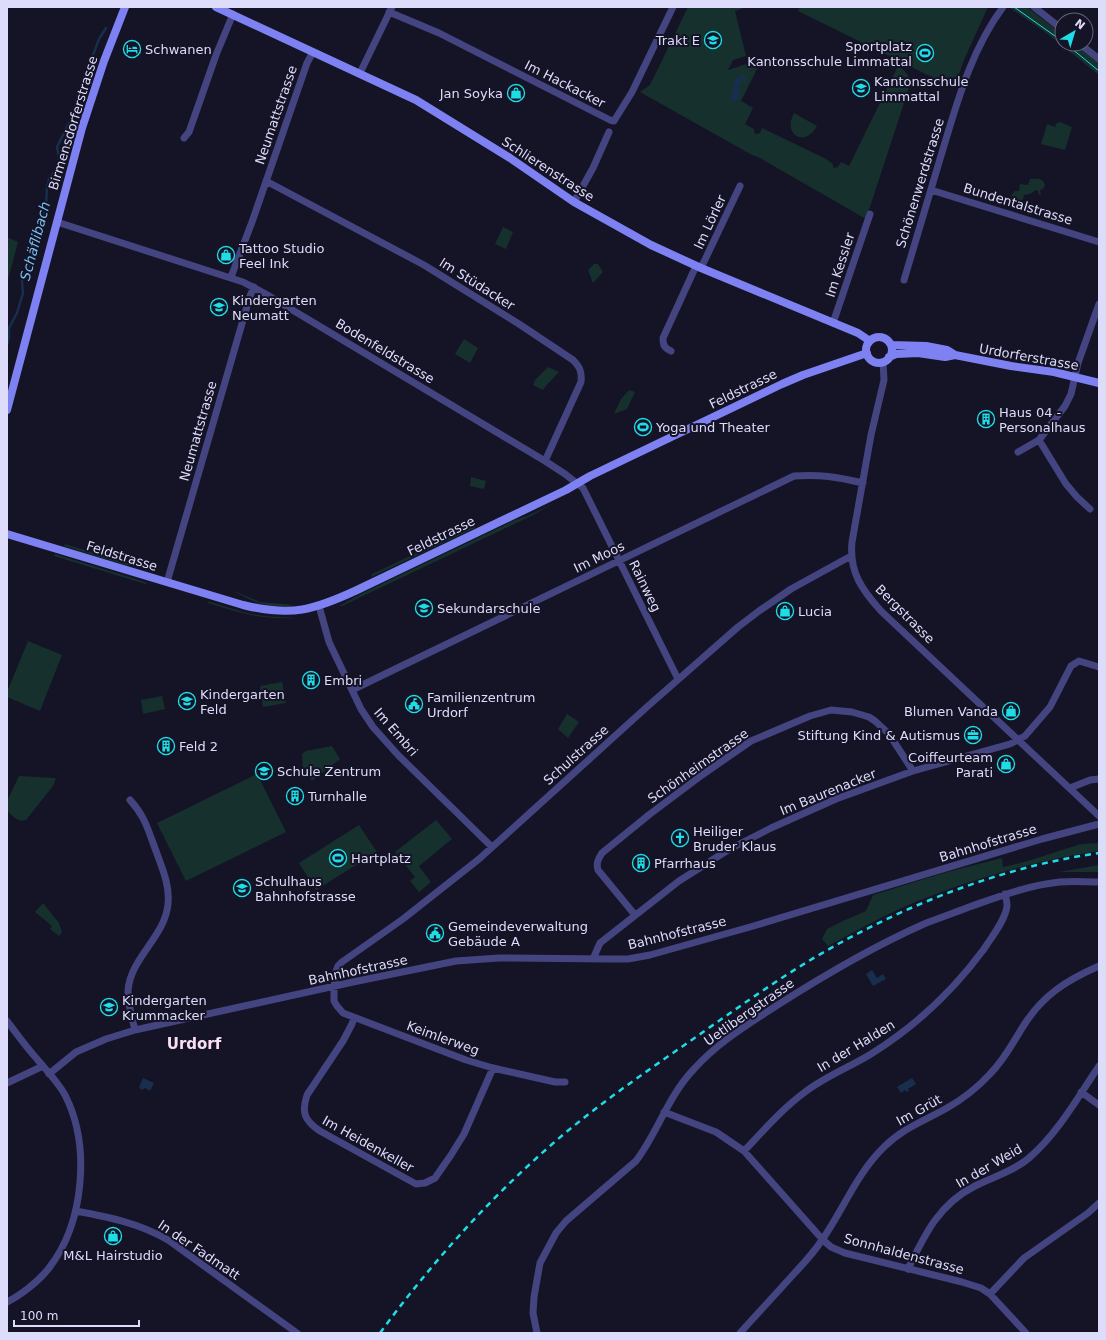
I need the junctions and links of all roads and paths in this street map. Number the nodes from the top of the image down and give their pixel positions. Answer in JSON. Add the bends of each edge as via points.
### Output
{"nodes":[{"id":1,"x":125,"y":7,"type":"edge"},
{"id":2,"x":216,"y":7,"type":"edge"},
{"id":3,"x":674,"y":7,"type":"edge"},
{"id":4,"x":1003,"y":7,"type":"edge"},
{"id":5,"x":1034,"y":7,"type":"edge"},
{"id":6,"x":391,"y":10,"type":"edge"},
{"id":7,"x":233,"y":14,"type":"junction"},
{"id":8,"x":1054,"y":23,"type":"edge"},
{"id":9,"x":313,"y":52,"type":"junction"},
{"id":10,"x":1090,"y":52,"type":"edge"},
{"id":11,"x":1099,"y":59,"type":"edge"},
{"id":12,"x":360,"y":73,"type":"junction"},
{"id":13,"x":609,"y":132,"type":"dead end"},
{"id":14,"x":184,"y":138,"type":"dead end"},
{"id":15,"x":266,"y":181,"type":"junction"},
{"id":16,"x":740,"y":186,"type":"dead end"},
{"id":17,"x":931,"y":190,"type":"junction"},
{"id":18,"x":574,"y":202,"type":"junction"},
{"id":19,"x":870,"y":214,"type":"dead end"},
{"id":20,"x":57,"y":222,"type":"junction"},
{"id":21,"x":1099,"y":242,"type":"edge"},
{"id":22,"x":698,"y":267,"type":"junction"},
{"id":23,"x":231,"y":278,"type":"junction"},
{"id":24,"x":904,"y":280,"type":"dead end"},
{"id":25,"x":254,"y":287,"type":"junction"},
{"id":26,"x":1099,"y":304,"type":"edge"},
{"id":27,"x":833,"y":323,"type":"junction"},
{"id":28,"x":870,"y":341,"type":"junction"},
{"id":29,"x":891,"y":345,"type":"junction"},
{"id":30,"x":670,"y":351,"type":"dead end"},
{"id":31,"x":867,"y":353,"type":"junction"},
{"id":32,"x":955,"y":355,"type":"junction"},
{"id":33,"x":886,"y":360,"type":"junction"},
{"id":34,"x":1075,"y":376,"type":"junction"},
{"id":35,"x":1099,"y":383,"type":"edge"},
{"id":36,"x":7,"y":410,"type":"edge"},
{"id":37,"x":1039,"y":440,"type":"junction"},
{"id":38,"x":1018,"y":452,"type":"dead end"},
{"id":39,"x":545,"y":461,"type":"junction"},
{"id":40,"x":577,"y":483,"type":"junction"},
{"id":41,"x":862,"y":483,"type":"junction"},
{"id":42,"x":1090,"y":509,"type":"dead end"},
{"id":43,"x":7,"y":534,"type":"edge"},
{"id":44,"x":851,"y":556,"type":"junction"},
{"id":45,"x":619,"y":560,"type":"junction"},
{"id":46,"x":167,"y":582,"type":"junction"},
{"id":47,"x":319,"y":606,"type":"junction"},
{"id":48,"x":1099,"y":667,"type":"edge"},
{"id":49,"x":678,"y":679,"type":"junction"},
{"id":50,"x":352,"y":690,"type":"junction"},
{"id":51,"x":1018,"y":740,"type":"junction"},
{"id":52,"x":913,"y":771,"type":"junction"},
{"id":53,"x":1099,"y":779,"type":"edge"},
{"id":54,"x":1070,"y":788,"type":"junction"},
{"id":55,"x":130,"y":800,"type":"dead end"},
{"id":56,"x":1099,"y":816,"type":"edge"},
{"id":57,"x":1099,"y":824,"type":"edge"},
{"id":58,"x":492,"y":847,"type":"junction"},
{"id":59,"x":1099,"y":882,"type":"edge"},
{"id":60,"x":1005,"y":894,"type":"junction"},
{"id":61,"x":635,"y":915,"type":"junction"},
{"id":62,"x":593,"y":959,"type":"junction"},
{"id":63,"x":1099,"y":966,"type":"edge"},
{"id":64,"x":334,"y":987,"type":"junction"},
{"id":65,"x":354,"y":1017,"type":"junction"},
{"id":66,"x":7,"y":1021,"type":"edge"},
{"id":67,"x":135,"y":1030,"type":"junction"},
{"id":68,"x":43,"y":1066,"type":"junction"},
{"id":69,"x":1099,"y":1066,"type":"edge"},
{"id":70,"x":493,"y":1068,"type":"junction"},
{"id":71,"x":49,"y":1074,"type":"junction"},
{"id":72,"x":565,"y":1082,"type":"dead end"},
{"id":73,"x":7,"y":1083,"type":"edge"},
{"id":74,"x":1081,"y":1092,"type":"junction"},
{"id":75,"x":1099,"y":1105,"type":"edge"},
{"id":76,"x":664,"y":1112,"type":"junction"},
{"id":77,"x":744,"y":1151,"type":"junction"},
{"id":78,"x":1099,"y":1203,"type":"edge"},
{"id":79,"x":76,"y":1211,"type":"junction"},
{"id":80,"x":823,"y":1240,"type":"junction"},
{"id":81,"x":908,"y":1269,"type":"junction"},
{"id":82,"x":990,"y":1294,"type":"junction"},
{"id":83,"x":7,"y":1302,"type":"edge"},
{"id":84,"x":297,"y":1333,"type":"edge"},
{"id":85,"x":537,"y":1333,"type":"edge"},
{"id":86,"x":740,"y":1333,"type":"edge"},
{"id":87,"x":1026,"y":1333,"type":"edge"}],
"edges":[{"from":1,"to":20,"type":"main road","name":"Birmensdorferstrasse","via":[[82,128]]},
{"from":2,"to":7,"type":"main road","name":"Schlierenstrasse"},
{"from":3,"to":6,"type":"street","name":"Im Hackacker","via":[[632,92],[614,121]]},
{"from":4,"to":17,"type":"street","name":"Schönenwerdstrasse","via":[[988,28],[959,96]]},
{"from":5,"to":8,"type":"street"},
{"from":6,"to":12,"type":"street"},
{"from":7,"to":9,"type":"main road","name":"Schlierenstrasse"},
{"from":7,"to":14,"type":"street","via":[[189,132]]},
{"from":9,"to":12,"type":"main road","name":"Schlierenstrasse"},
{"from":9,"to":15,"type":"street","name":"Neumattstrasse"},
{"from":10,"to":11,"type":"street"},
{"from":12,"to":18,"type":"main road","name":"Schlierenstrasse","via":[[447,118]]},
{"from":13,"to":18,"type":"street"},
{"from":15,"to":23,"type":"street","name":"Neumattstrasse"},
{"from":15,"to":39,"type":"street","name":"Im Stüdacker","via":[[424,265],[519,324],[580,367],[581,382]]},
{"from":16,"to":22,"type":"street","name":"Im Lörler"},
{"from":17,"to":21,"type":"street","name":"Bundentalstrasse"},
{"from":17,"to":24,"type":"street","name":"Schönenwerdstrasse"},
{"from":18,"to":22,"type":"main road","name":"Schlierenstrasse","via":[[650,245]]},
{"from":19,"to":27,"type":"street","name":"Im Kessler"},
{"from":20,"to":23,"type":"street","name":"Bodenfeldstrasse"},
{"from":20,"to":36,"type":"main road","name":"Birmensdorferstrasse"},
{"from":22,"to":27,"type":"main road","name":"Schlierenstrasse"},
{"from":22,"to":30,"type":"street","name":"Im Lörler","via":[[663,338],[663,345]]},
{"from":23,"to":25,"type":"street","name":"Bodenfeldstrasse"},
{"from":25,"to":39,"type":"street","name":"Bodenfeldstrasse"},
{"from":25,"to":46,"type":"street","name":"Neumattstrasse"},
{"from":26,"to":34,"type":"street"},
{"from":27,"to":28,"type":"main road","name":"Schlierenstrasse"},
{"from":28,"to":29,"type":"main road","via":[[882,337]]},
{"from":28,"to":31,"type":"main road"},
{"from":29,"to":32,"type":"main road","name":"Urdorferstrasse","via":[[926,346],[947,350]]},
{"from":29,"to":33,"type":"main road","via":[[892,351]]},
{"from":31,"to":33,"type":"main road","via":[[871,360]]},
{"from":31,"to":40,"type":"main road","name":"Feldstrasse","via":[[808,372]]},
{"from":32,"to":33,"type":"main road","name":"Urdorferstrasse","via":[[945,357],[896,354]]},
{"from":32,"to":34,"type":"main road","name":"Urdorferstrasse"},
{"from":33,"to":41,"type":"street","name":"Bergstrasse"},
{"from":34,"to":35,"type":"main road","name":"Urdorferstrasse"},
{"from":34,"to":37,"type":"street","via":[[1065,406]]},
{"from":37,"to":38,"type":"street"},
{"from":37,"to":42,"type":"street","via":[[1066,484]]},
{"from":39,"to":40,"type":"street","name":"Bodenfeldstrasse"},
{"from":40,"to":45,"type":"street","name":"Rainweg","via":[[583,488]]},
{"from":40,"to":47,"type":"main road","name":"Feldstrasse"},
{"from":41,"to":44,"type":"street","name":"Bergstrasse"},
{"from":41,"to":45,"type":"street","name":"Im Moos","via":[[813,474],[794,476]]},
{"from":43,"to":46,"type":"main road","name":"Feldstrasse"},
{"from":44,"to":49,"type":"street","name":"Schulstrasse","via":[[791,589],[758,611]]},
{"from":44,"to":51,"type":"street","name":"Bergstrasse","via":[[855,575],[881,611]]},
{"from":45,"to":49,"type":"street","name":"Rainweg"},
{"from":45,"to":50,"type":"street","name":"Im Moos"},
{"from":46,"to":47,"type":"main road","name":"Feldstrasse","via":[[261,610],[286,612]]},
{"from":47,"to":50,"type":"street","name":"Im Embri","via":[[329,642]]},
{"from":48,"to":51,"type":"street","name":"Im Baurenacker","via":[[1080,661],[1071,666],[1050,707],[1025,736]]},
{"from":49,"to":58,"type":"street","name":"Schulstrasse"},
{"from":50,"to":58,"type":"street","name":"Im Embri","via":[[361,709],[385,742]]},
{"from":51,"to":52,"type":"street","name":"Im Baurenacker"},
{"from":51,"to":54,"type":"street","name":"Bergstrasse"},
{"from":52,"to":61,"type":"street","name":"Im Baurenacker","via":[[836,799],[728,850],[679,881]]},
{"from":52,"to":61,"type":"street","name":"Schönheimstrasse","via":[[882,727],[869,717],[852,712],[832,710],[810,716],[751,741],[650,814],[598,859],[598,870]]},
{"from":53,"to":54,"type":"street"},
{"from":54,"to":56,"type":"street","name":"Bergstrasse"},
{"from":55,"to":67,"type":"street","via":[[142,815],[169,892],[163,922],[138,963],[129,984],[128,999]]},
{"from":57,"to":62,"type":"street","name":"Bahnhofstrasse","via":[[658,953],[628,959]]},
{"from":58,"to":64,"type":"street","name":"Schulstrasse","via":[[403,919],[342,962],[336,971]]},
{"from":59,"to":60,"type":"street","name":"Uetlibergstrasse","via":[[1059,882]]},
{"from":60,"to":76,"type":"street","name":"Uetlibergstrasse","via":[[925,924],[881,944],[786,1000],[703,1059],[684,1080]]},
{"from":60,"to":77,"type":"street","name":"In der Halden","via":[[1006,913],[998,927],[972,964],[942,998],[897,1037],[800,1095]]},
{"from":61,"to":62,"type":"street","name":"Im Baurenacker","via":[[600,943]]},
{"from":62,"to":64,"type":"street","name":"Bahnhofstrasse","via":[[499,958],[456,961]]},
{"from":63,"to":80,"type":"street","name":"Im Grüt","via":[[1062,985],[1042,1002],[1003,1059],[980,1084],[948,1107],[905,1129],[884,1147],[864,1170]]},
{"from":64,"to":65,"type":"street","name":"Keimlerweg","via":[[334,1000],[337,1006],[343,1013]]},
{"from":64,"to":67,"type":"street","name":"Bahnhofstrasse"},
{"from":65,"to":70,"type":"street","name":"Keimlerweg","via":[[446,1053]]},
{"from":65,"to":70,"type":"street","name":"Im Heidenkeller","via":[[343,1041],[307,1096],[304,1105],[307,1121],[320,1131],[416,1184],[435,1178],[451,1155],[464,1134]]},
{"from":66,"to":68,"type":"street"},
{"from":67,"to":71,"type":"street","name":"Bahnhofstrasse","via":[[76,1052]]},
{"from":68,"to":71,"type":"street"},
{"from":68,"to":73,"type":"street"},
{"from":69,"to":74,"type":"street","name":"In der Weid"},
{"from":70,"to":72,"type":"street","name":"Keimlerweg","via":[[554,1082]]},
{"from":71,"to":79,"type":"street","via":[[64,1094],[77,1124],[81,1169]]},
{"from":74,"to":75,"type":"street"},
{"from":74,"to":81,"type":"street","name":"In der Weid","via":[[1050,1135],[1028,1159],[974,1186],[940,1212]]},
{"from":76,"to":77,"type":"street","name":"Sonnhaldenstrasse","via":[[716,1132]]},
{"from":76,"to":85,"type":"street","name":"Uetlibergstrasse","via":[[636,1161],[566,1221],[556,1233],[540,1263],[533,1313]]},
{"from":77,"to":80,"type":"street","name":"Sonnhaldenstrasse"},
{"from":78,"to":82,"type":"street","via":[[1024,1258]]},
{"from":79,"to":83,"type":"street","via":[[68,1236],[49,1268],[39,1279]]},
{"from":79,"to":84,"type":"street","name":"In der Fadmatt","via":[[116,1219],[168,1240]]},
{"from":80,"to":81,"type":"street","name":"Sonnhaldenstrasse","via":[[845,1253]]},
{"from":80,"to":86,"type":"street","name":"Im Grüt"},
{"from":81,"to":82,"type":"street","name":"Sonnhaldenstrasse","via":[[973,1285]]},
{"from":82,"to":87,"type":"street","name":"Sonnhaldenstrasse"}]}
